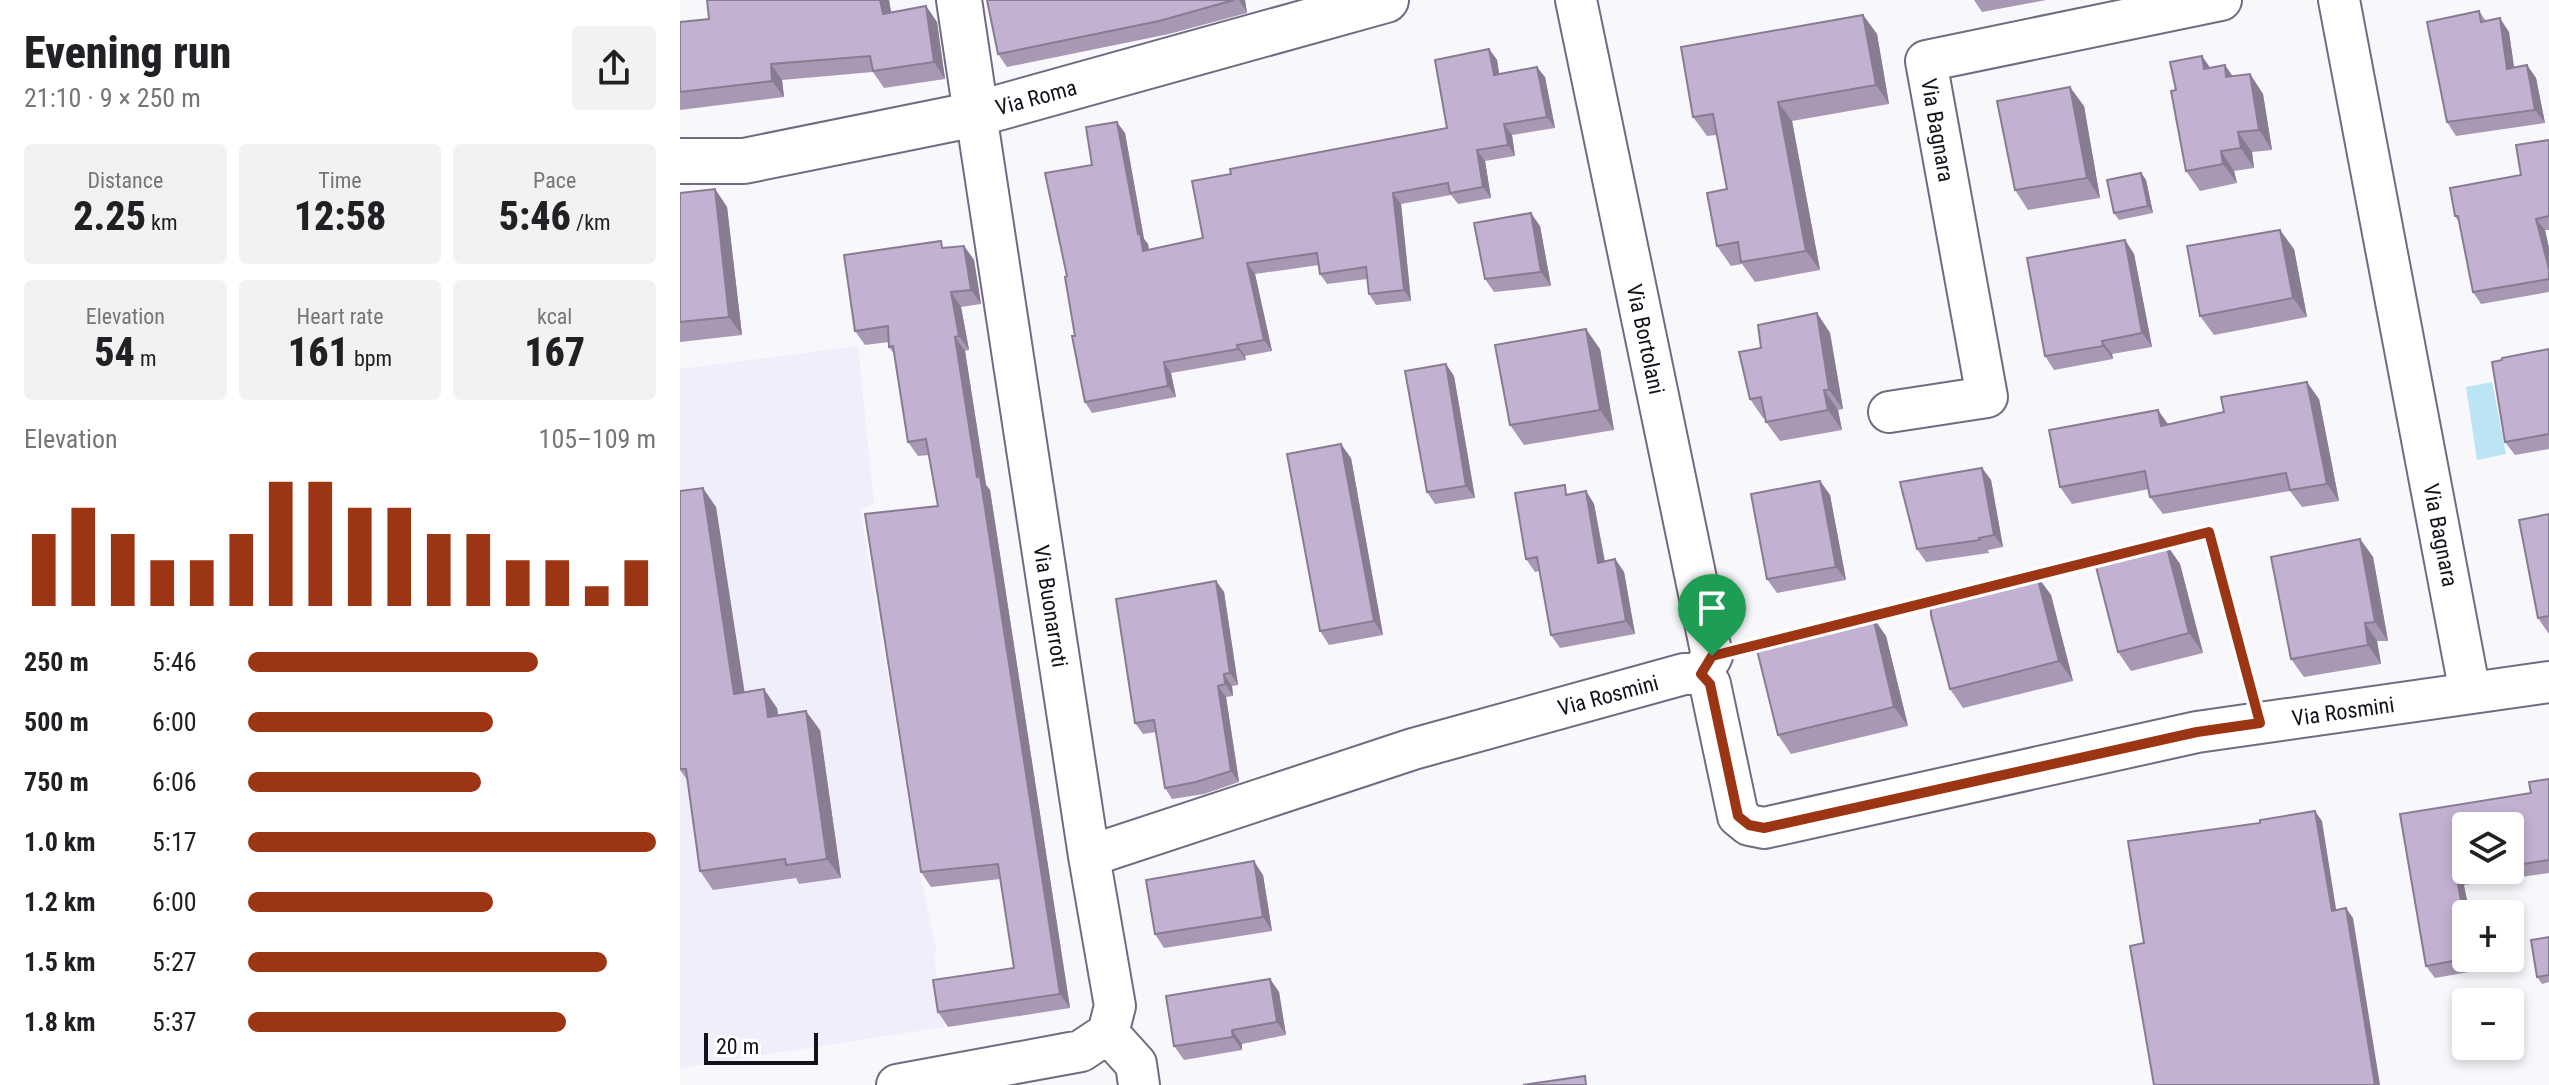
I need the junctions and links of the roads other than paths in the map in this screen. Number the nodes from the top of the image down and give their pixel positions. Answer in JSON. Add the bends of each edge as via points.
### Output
{"nodes":[{"id":1,"x":959,"y":0,"type":"edge"},
{"id":2,"x":1386,"y":0,"type":"edge"},
{"id":3,"x":1576,"y":0,"type":"edge"},
{"id":4,"x":2221,"y":0,"type":"edge"},
{"id":5,"x":2339,"y":0,"type":"edge"},
{"id":6,"x":976,"y":114,"type":"junction"},
{"id":7,"x":680,"y":161,"type":"edge"},
{"id":8,"x":1889,"y":412,"type":"dead end"},
{"id":9,"x":1701,"y":674,"type":"junction"},
{"id":10,"x":2549,"y":682,"type":"edge"},
{"id":11,"x":2470,"y":693,"type":"junction"},
{"id":12,"x":1089,"y":856,"type":"junction"},
{"id":13,"x":1108,"y":1033,"type":"junction"},
{"id":14,"x":897,"y":1085,"type":"edge"},
{"id":15,"x":1139,"y":1085,"type":"edge"}],
"edges":[{"from":1,"to":6,"type":"main road"},
{"from":2,"to":6,"type":"main road","name":"Via Roma"},
{"from":3,"to":9,"type":"street","name":"Via Bortolani","via":[[1712,656]]},
{"from":4,"to":8,"type":"street","name":"Via Bagnara","via":[[1926,61],[1987,397]]},
{"from":5,"to":11,"type":"street","name":"Via Bagnara"},
{"from":6,"to":7,"type":"main road","name":"Via Roma","via":[[744,161]]},
{"from":6,"to":12,"type":"street","name":"Via Buonarroti"},
{"from":9,"to":11,"type":"street","name":"Via Rosmini","via":[[1710,684],[1738,816],[1764,828],[2197,732]]},
{"from":9,"to":12,"type":"street","name":"Via Rosmini","via":[[1684,674],[1413,749]]},
{"from":10,"to":11,"type":"street","name":"Via Rosmini"},
{"from":12,"to":13,"type":"street","name":"Via Buonarroti","via":[[1115,1006]]},
{"from":13,"to":14,"type":"street","via":[[1081,1051]]},
{"from":13,"to":15,"type":"street","via":[[1136,1064]]}]}
